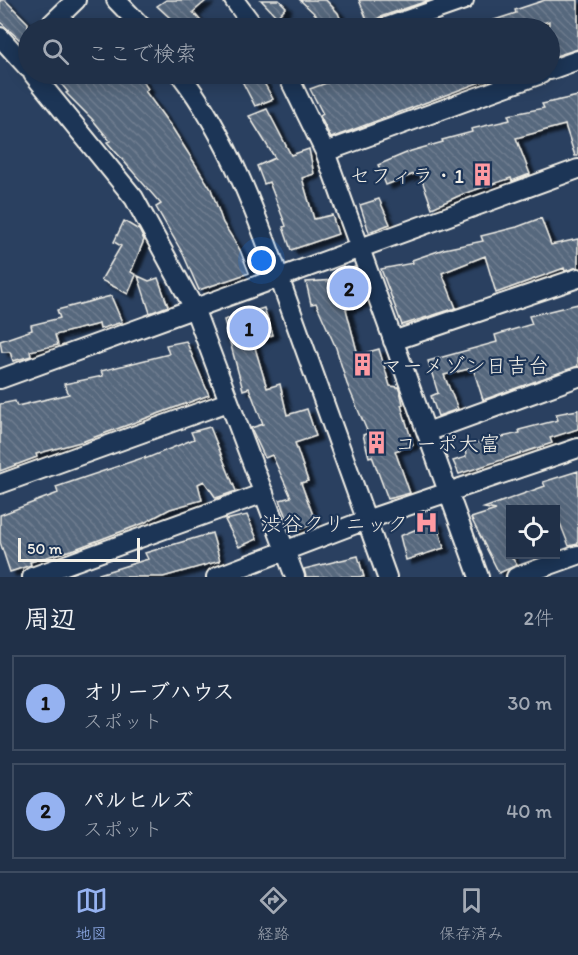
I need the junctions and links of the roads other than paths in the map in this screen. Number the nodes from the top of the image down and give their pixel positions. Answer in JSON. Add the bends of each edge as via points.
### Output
{"nodes":[{"id":1,"x":76,"y":0,"type":"edge"},
{"id":2,"x":116,"y":0,"type":"edge"},
{"id":3,"x":234,"y":0,"type":"edge"},
{"id":4,"x":464,"y":0,"type":"edge"},
{"id":5,"x":57,"y":18,"type":"edge"},
{"id":6,"x":133,"y":18,"type":"edge"},
{"id":7,"x":248,"y":18,"type":"edge"},
{"id":8,"x":413,"y":18,"type":"edge"},
{"id":9,"x":0,"y":37,"type":"edge"},
{"id":10,"x":18,"y":51,"type":"edge"},
{"id":11,"x":578,"y":60,"type":"edge"},
{"id":12,"x":560,"y":66,"type":"edge"},
{"id":13,"x":41,"y":84,"type":"edge"},
{"id":14,"x":187,"y":84,"type":"edge"},
{"id":15,"x":292,"y":84,"type":"edge"},
{"id":16,"x":513,"y":84,"type":"edge"},
{"id":17,"x":325,"y":152,"type":"junction"},
{"id":18,"x":578,"y":169,"type":"edge"},
{"id":19,"x":359,"y":247,"type":"junction"},
{"id":20,"x":279,"y":277,"type":"junction"},
{"id":21,"x":578,"y":278,"type":"edge"},
{"id":22,"x":194,"y":308,"type":"junction"},
{"id":23,"x":393,"y":340,"type":"junction"},
{"id":24,"x":578,"y":377,"type":"edge"},
{"id":25,"x":0,"y":379,"type":"edge"},
{"id":26,"x":228,"y":402,"type":"junction"},
{"id":27,"x":427,"y":432,"type":"junction"},
{"id":28,"x":578,"y":448,"type":"edge"},
{"id":29,"x":0,"y":484,"type":"edge"},
{"id":30,"x":446,"y":492,"type":"junction"},
{"id":31,"x":264,"y":493,"type":"junction"},
{"id":32,"x":366,"y":519,"type":"junction"},
{"id":33,"x":286,"y":551,"type":"junction"},
{"id":34,"x":578,"y":555,"type":"edge"},
{"id":35,"x":32,"y":577,"type":"edge"},
{"id":36,"x":216,"y":577,"type":"edge"},
{"id":37,"x":295,"y":577,"type":"edge"},
{"id":38,"x":387,"y":577,"type":"edge"},
{"id":39,"x":479,"y":577,"type":"edge"},
{"id":40,"x":516,"y":577,"type":"edge"}],
"edges":[{"from":1,"to":5,"type":"street"},
{"from":2,"to":6,"type":"street"},
{"from":3,"to":7,"type":"street"},
{"from":4,"to":8,"type":"street"},
{"from":9,"to":10,"type":"street"},
{"from":11,"to":12,"type":"street"},
{"from":13,"to":22,"type":"street","via":[[134,198]]},
{"from":14,"to":20,"type":"street","via":[[234,164]]},
{"from":15,"to":17,"type":"street"},
{"from":16,"to":17,"type":"street"},
{"from":17,"to":19,"type":"street"},
{"from":18,"to":19,"type":"street"},
{"from":19,"to":20,"type":"street"},
{"from":19,"to":23,"type":"street"},
{"from":20,"to":22,"type":"street"},
{"from":20,"to":32,"type":"street"},
{"from":21,"to":23,"type":"street"},
{"from":22,"to":25,"type":"street"},
{"from":22,"to":26,"type":"street"},
{"from":23,"to":27,"type":"street"},
{"from":24,"to":27,"type":"street"},
{"from":26,"to":29,"type":"street"},
{"from":26,"to":31,"type":"street"},
{"from":27,"to":30,"type":"street"},
{"from":28,"to":30,"type":"street"},
{"from":30,"to":32,"type":"street"},
{"from":30,"to":39,"type":"street"},
{"from":31,"to":33,"type":"street"},
{"from":31,"to":35,"type":"street"},
{"from":32,"to":33,"type":"street"},
{"from":32,"to":38,"type":"street"},
{"from":33,"to":36,"type":"street"},
{"from":33,"to":37,"type":"street"},
{"from":34,"to":40,"type":"street"}]}
